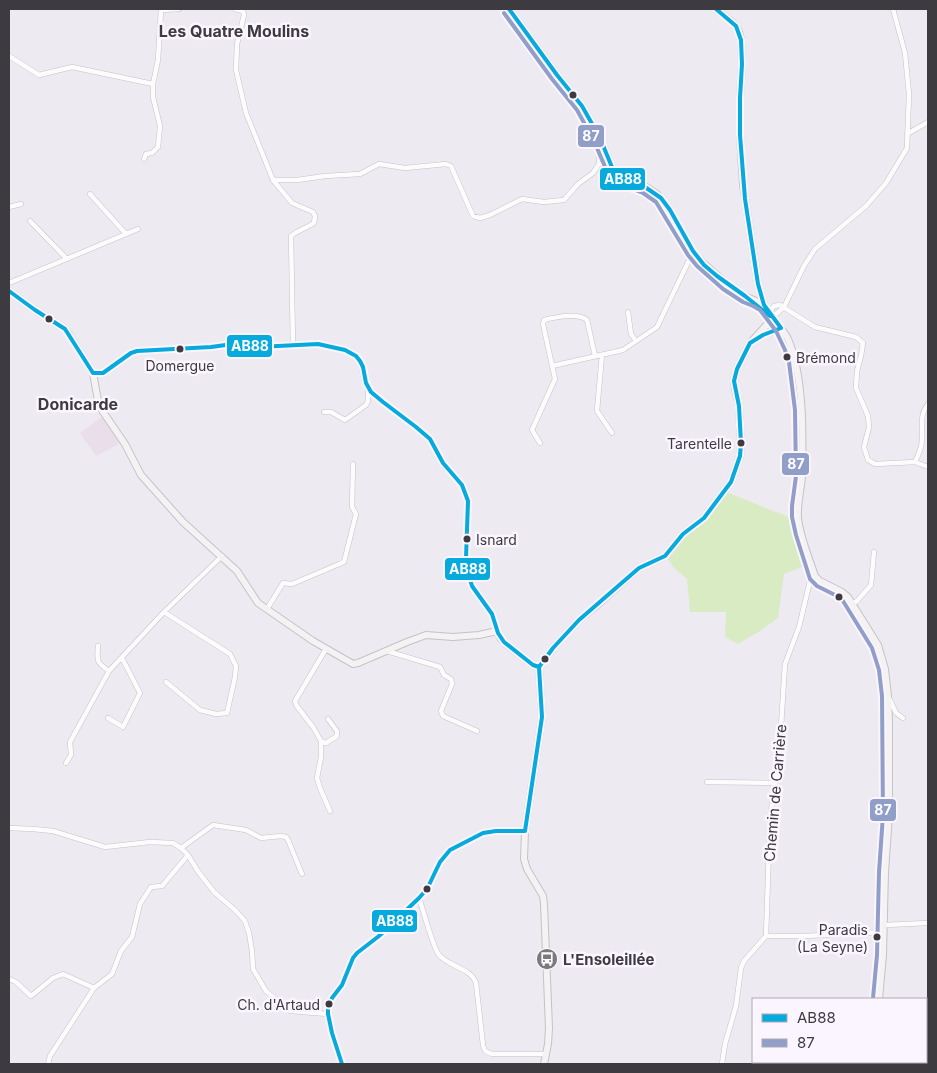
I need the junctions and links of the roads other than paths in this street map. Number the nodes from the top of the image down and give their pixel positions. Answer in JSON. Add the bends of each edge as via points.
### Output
{"nodes":[{"id":1,"x":179,"y":9,"type":"edge"},
{"id":2,"x":235,"y":9,"type":"edge"},
{"id":3,"x":509,"y":9,"type":"edge"},
{"id":4,"x":716,"y":9,"type":"edge"},
{"id":5,"x":894,"y":9,"type":"edge"},
{"id":6,"x":160,"y":10,"type":"edge"},
{"id":7,"x":9,"y":56,"type":"edge"},
{"id":8,"x":153,"y":84,"type":"junction"},
{"id":9,"x":928,"y":122,"type":"edge"},
{"id":10,"x":908,"y":134,"type":"junction"},
{"id":11,"x":600,"y":138,"type":"junction"},
{"id":12,"x":144,"y":159,"type":"dead end"},
{"id":13,"x":273,"y":180,"type":"junction"},
{"id":14,"x":90,"y":194,"type":"dead end"},
{"id":15,"x":20,"y":204,"type":"dead end"},
{"id":16,"x":9,"y":207,"type":"edge"},
{"id":17,"x":30,"y":221,"type":"dead end"},
{"id":18,"x":138,"y":229,"type":"dead end"},
{"id":19,"x":126,"y":234,"type":"junction"},
{"id":20,"x":693,"y":252,"type":"junction"},
{"id":21,"x":67,"y":259,"type":"junction"},
{"id":22,"x":9,"y":283,"type":"edge"},
{"id":23,"x":9,"y":291,"type":"edge"},
{"id":24,"x":759,"y":304,"type":"junction"},
{"id":25,"x":784,"y":307,"type":"junction"},
{"id":26,"x":628,"y":312,"type":"dead end"},
{"id":27,"x":770,"y":315,"type":"junction"},
{"id":28,"x":781,"y":328,"type":"junction"},
{"id":29,"x":636,"y":342,"type":"junction"},
{"id":30,"x":750,"y":342,"type":"junction"},
{"id":31,"x":292,"y":346,"type":"junction"},
{"id":32,"x":602,"y":355,"type":"junction"},
{"id":33,"x":595,"y":356,"type":"junction"},
{"id":34,"x":552,"y":366,"type":"junction"},
{"id":35,"x":93,"y":373,"type":"junction"},
{"id":36,"x":368,"y":388,"type":"junction"},
{"id":37,"x":928,"y":404,"type":"edge"},
{"id":38,"x":324,"y":412,"type":"dead end"},
{"id":39,"x":612,"y":433,"type":"dead end"},
{"id":40,"x":540,"y":442,"type":"dead end"},
{"id":41,"x":915,"y":462,"type":"junction"},
{"id":42,"x":353,"y":464,"type":"dead end"},
{"id":43,"x":928,"y":467,"type":"edge"},
{"id":44,"x":874,"y":552,"type":"dead end"},
{"id":45,"x":222,"y":556,"type":"junction"},
{"id":46,"x":815,"y":576,"type":"junction"},
{"id":47,"x":852,"y":604,"type":"junction"},
{"id":48,"x":267,"y":609,"type":"junction"},
{"id":49,"x":164,"y":612,"type":"junction"},
{"id":50,"x":497,"y":632,"type":"junction"},
{"id":51,"x":98,"y":646,"type":"dead end"},
{"id":52,"x":326,"y":649,"type":"junction"},
{"id":53,"x":387,"y":651,"type":"junction"},
{"id":54,"x":122,"y":658,"type":"junction"},
{"id":55,"x":539,"y":667,"type":"junction"},
{"id":56,"x":109,"y":671,"type":"junction"},
{"id":57,"x":166,"y":682,"type":"dead end"},
{"id":58,"x":888,"y":696,"type":"junction"},
{"id":59,"x":108,"y":718,"type":"dead end"},
{"id":60,"x":328,"y":719,"type":"dead end"},
{"id":61,"x":890,"y":720,"type":"junction"},
{"id":62,"x":478,"y":731,"type":"dead end"},
{"id":63,"x":321,"y":741,"type":"junction"},
{"id":64,"x":66,"y":763,"type":"dead end"},
{"id":65,"x":706,"y":782,"type":"dead end"},
{"id":66,"x":775,"y":783,"type":"junction"},
{"id":67,"x":330,"y":811,"type":"dead end"},
{"id":68,"x":9,"y":828,"type":"edge"},
{"id":69,"x":526,"y":831,"type":"junction"},
{"id":70,"x":181,"y":848,"type":"junction"},
{"id":71,"x":188,"y":855,"type":"junction"},
{"id":72,"x":302,"y":874,"type":"dead end"},
{"id":73,"x":419,"y":898,"type":"junction"},
{"id":74,"x":928,"y":923,"type":"edge"},
{"id":75,"x":884,"y":928,"type":"junction"},
{"id":76,"x":766,"y":936,"type":"junction"},
{"id":77,"x":9,"y":979,"type":"edge"},
{"id":78,"x":94,"y":988,"type":"junction"},
{"id":79,"x":879,"y":998,"type":"edge"},
{"id":80,"x":328,"y":1014,"type":"junction"},
{"id":81,"x":546,"y":1054,"type":"junction"},
{"id":82,"x":48,"y":1064,"type":"edge"},
{"id":83,"x":342,"y":1064,"type":"edge"},
{"id":84,"x":544,"y":1064,"type":"edge"},
{"id":85,"x":722,"y":1064,"type":"edge"}],
"edges":[{"from":1,"to":6,"type":"street"},
{"from":2,"to":13,"type":"street","via":[[243,11],[244,15],[237,44],[236,70],[246,113]]},
{"from":3,"to":11,"type":"street","via":[[582,106]]},
{"from":4,"to":24,"type":"street","via":[[736,26],[741,40],[741,163]]},
{"from":5,"to":10,"type":"street","via":[[905,53]]},
{"from":6,"to":8,"type":"street","via":[[158,60]]},
{"from":7,"to":8,"type":"street","via":[[39,75],[72,66]]},
{"from":8,"to":12,"type":"street","via":[[160,126],[158,147]]},
{"from":9,"to":10,"type":"street"},
{"from":10,"to":25,"type":"street","via":[[907,148],[886,183],[866,206],[815,249]]},
{"from":11,"to":13,"type":"street","via":[[599,164],[564,200],[522,199],[480,218],[473,216],[451,166],[446,164],[404,168],[378,164],[360,174]]},
{"from":11,"to":20,"type":"street","via":[[617,176],[645,186],[663,200]]},
{"from":13,"to":31,"type":"street","via":[[292,203],[315,216],[314,223],[291,236]]},
{"from":14,"to":19,"type":"street"},
{"from":15,"to":16,"type":"street"},
{"from":17,"to":21,"type":"street"},
{"from":18,"to":19,"type":"street"},
{"from":19,"to":21,"type":"street"},
{"from":20,"to":24,"type":"street","via":[[715,274]]},
{"from":20,"to":29,"type":"street","via":[[657,327]]},
{"from":21,"to":22,"type":"street"},
{"from":23,"to":35,"type":"street","via":[[65,330]]},
{"from":24,"to":27,"type":"street"},
{"from":25,"to":27,"type":"street"},
{"from":25,"to":41,"type":"street","via":[[815,327],[856,337],[863,343],[856,388],[868,416],[864,447],[868,460],[874,464]]},
{"from":26,"to":29,"type":"street","via":[[631,334]]},
{"from":27,"to":28,"type":"street"},
{"from":27,"to":30,"type":"street"},
{"from":28,"to":30,"type":"street"},
{"from":28,"to":46,"type":"street","via":[[794,355],[800,392],[802,476],[798,517]]},
{"from":29,"to":32,"type":"street","via":[[623,350]]},
{"from":30,"to":55,"type":"street","via":[[734,381],[742,443],[731,482],[704,518],[665,556],[639,568],[579,620]]},
{"from":31,"to":35,"type":"street","via":[[233,344],[134,352],[103,373]]},
{"from":31,"to":36,"type":"street","via":[[328,345],[353,353],[359,359]]},
{"from":32,"to":33,"type":"street"},
{"from":32,"to":39,"type":"street","via":[[598,411]]},
{"from":33,"to":34,"type":"street"},
{"from":33,"to":34,"type":"street","via":[[586,320],[576,315],[548,319],[543,324]]},
{"from":34,"to":40,"type":"street","via":[[555,379],[532,430]]},
{"from":35,"to":45,"type":"street","via":[[98,406],[125,444],[141,475],[183,522]]},
{"from":36,"to":38,"type":"street","via":[[366,406],[345,420]]},
{"from":36,"to":50,"type":"street","via":[[430,439],[444,466],[461,481],[468,507],[468,571],[473,586],[492,614]]},
{"from":37,"to":41,"type":"street","via":[[922,418],[921,448]]},
{"from":41,"to":43,"type":"street"},
{"from":42,"to":48,"type":"street","via":[[352,507],[356,514],[344,562],[292,584],[283,583]]},
{"from":44,"to":47,"type":"street","via":[[871,585]]},
{"from":45,"to":48,"type":"street","via":[[237,571],[258,603]]},
{"from":45,"to":49,"type":"street"},
{"from":46,"to":47,"type":"street","via":[[842,592]]},
{"from":46,"to":66,"type":"street","name":"Chemin de Carrière","via":[[810,581],[799,627],[785,664]]},
{"from":47,"to":58,"type":"street","via":[[878,645]]},
{"from":48,"to":52,"type":"street"},
{"from":49,"to":54,"type":"street"},
{"from":49,"to":57,"type":"street","via":[[230,654],[236,666],[227,713],[200,710]]},
{"from":50,"to":53,"type":"street","via":[[453,637],[426,635]]},
{"from":50,"to":55,"type":"street","via":[[505,643]]},
{"from":51,"to":56,"type":"street","via":[[97,660]]},
{"from":52,"to":53,"type":"street","via":[[353,664]]},
{"from":52,"to":63,"type":"street","via":[[295,701]]},
{"from":53,"to":62,"type":"street","via":[[440,667],[452,684],[441,711],[444,716]]},
{"from":54,"to":56,"type":"street"},
{"from":54,"to":59,"type":"street","via":[[140,693],[123,727]]},
{"from":55,"to":69,"type":"street","via":[[542,717]]},
{"from":56,"to":64,"type":"street","via":[[70,742],[71,755]]},
{"from":58,"to":61,"type":"street"},
{"from":58,"to":61,"type":"street","via":[[893,710],[903,718]]},
{"from":60,"to":63,"type":"street","via":[[337,736],[326,743]]},
{"from":61,"to":75,"type":"street"},
{"from":63,"to":67,"type":"street","via":[[318,778]]},
{"from":65,"to":66,"type":"street"},
{"from":66,"to":76,"type":"street","name":"Chemin de Carrière","via":[[770,818]]},
{"from":68,"to":70,"type":"street","via":[[53,831],[105,847],[150,842],[173,843]]},
{"from":69,"to":73,"type":"street","via":[[483,833],[450,850]]},
{"from":69,"to":81,"type":"street","via":[[525,864],[543,896],[544,904],[549,1028]]},
{"from":70,"to":71,"type":"street"},
{"from":70,"to":72,"type":"street","via":[[213,825],[246,830],[261,838],[286,837]]},
{"from":71,"to":78,"type":"street","via":[[162,886],[151,887],[140,904],[132,937],[121,951],[112,974]]},
{"from":71,"to":80,"type":"street","via":[[214,892],[245,921],[253,969],[266,991],[290,1011]]},
{"from":73,"to":80,"type":"street","via":[[357,952],[329,1004]]},
{"from":73,"to":81,"type":"street","via":[[438,954],[474,978],[484,1050],[492,1054]]},
{"from":74,"to":75,"type":"street"},
{"from":75,"to":76,"type":"street","via":[[804,936]]},
{"from":75,"to":79,"type":"street"},
{"from":76,"to":85,"type":"street","via":[[741,968]]},
{"from":77,"to":78,"type":"street","via":[[31,996],[63,974]]},
{"from":78,"to":82,"type":"street"},
{"from":80,"to":83,"type":"street"},
{"from":81,"to":84,"type":"street"}]}
